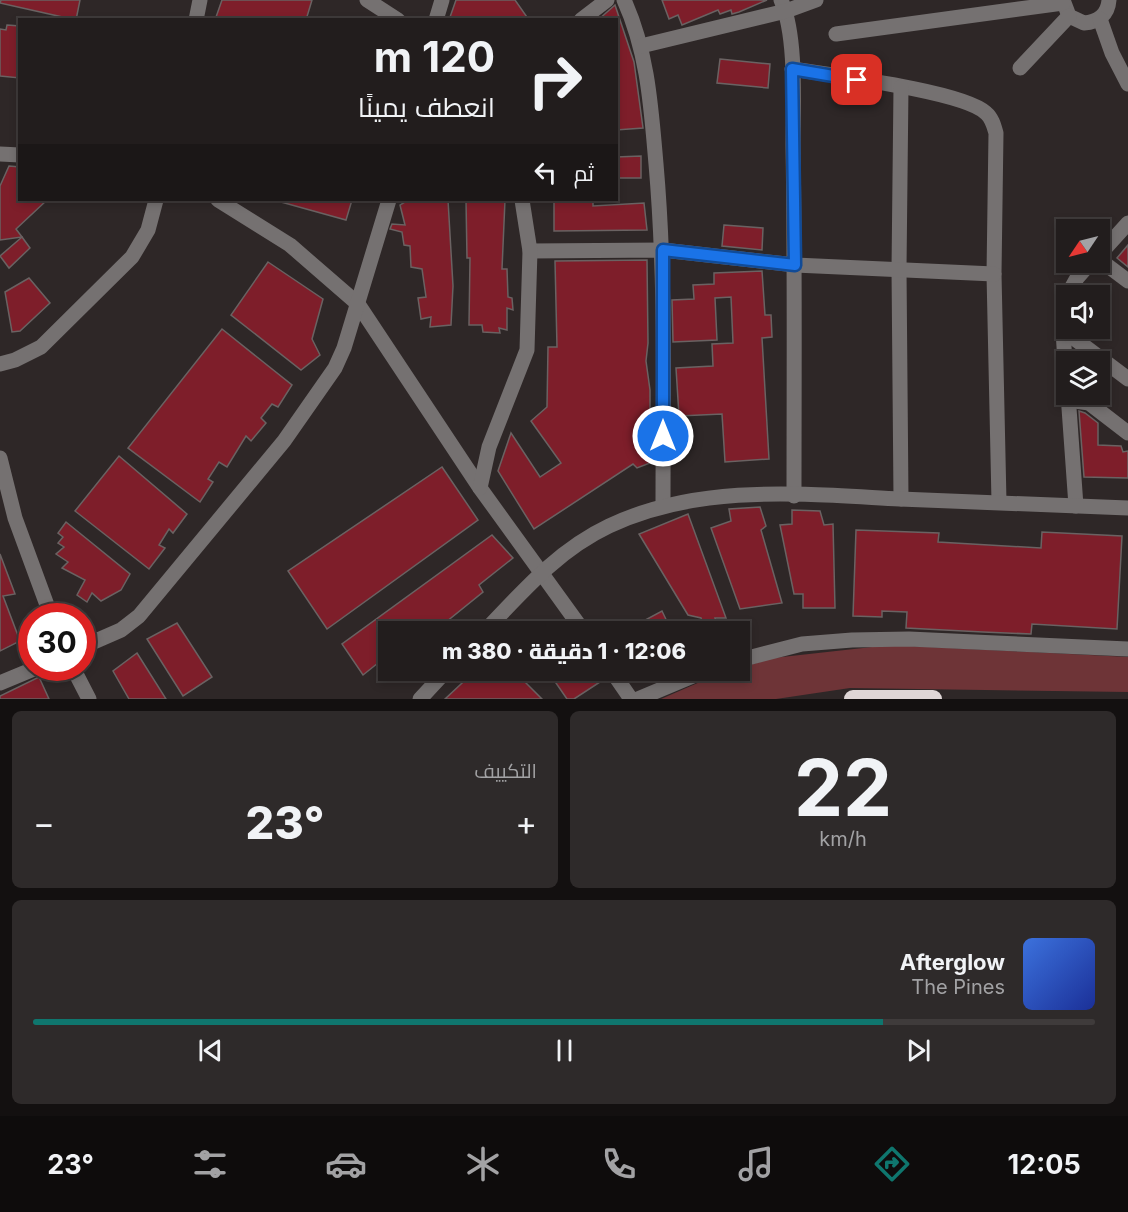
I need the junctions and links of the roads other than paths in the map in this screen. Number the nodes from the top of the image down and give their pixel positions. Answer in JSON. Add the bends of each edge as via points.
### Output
{"nodes":[{"id":1,"x":200,"y":0,"type":"edge"},
{"id":2,"x":367,"y":0,"type":"edge"},
{"id":3,"x":442,"y":0,"type":"edge"},
{"id":4,"x":607,"y":0,"type":"edge"},
{"id":5,"x":624,"y":0,"type":"edge"},
{"id":6,"x":816,"y":0,"type":"edge"},
{"id":7,"x":1109,"y":0,"type":"edge"},
{"id":8,"x":783,"y":6,"type":"edge"},
{"id":9,"x":1065,"y":6,"type":"edge"},
{"id":10,"x":196,"y":18,"type":"edge"},
{"id":11,"x":395,"y":18,"type":"edge"},
{"id":12,"x":437,"y":18,"type":"edge"},
{"id":13,"x":584,"y":18,"type":"edge"},
{"id":14,"x":1100,"y":19,"type":"junction"},
{"id":15,"x":836,"y":34,"type":"dead end"},
{"id":16,"x":641,"y":46,"type":"junction"},
{"id":17,"x":1020,"y":68,"type":"dead end"},
{"id":18,"x":792,"y":69,"type":"junction"},
{"id":19,"x":1128,"y":84,"type":"edge"},
{"id":20,"x":901,"y":87,"type":"junction"},
{"id":21,"x":0,"y":154,"type":"edge"},
{"id":22,"x":18,"y":155,"type":"edge"},
{"id":23,"x":156,"y":201,"type":"edge"},
{"id":24,"x":220,"y":201,"type":"edge"},
{"id":25,"x":389,"y":201,"type":"edge"},
{"id":26,"x":522,"y":201,"type":"edge"},
{"id":27,"x":1128,"y":223,"type":"edge"},
{"id":28,"x":1110,"y":243,"type":"edge"},
{"id":29,"x":663,"y":250,"type":"junction"},
{"id":30,"x":530,"y":251,"type":"junction"},
{"id":31,"x":795,"y":265,"type":"junction"},
{"id":32,"x":1110,"y":268,"type":"edge"},
{"id":33,"x":898,"y":269,"type":"junction"},
{"id":34,"x":994,"y":274,"type":"junction"},
{"id":35,"x":1128,"y":281,"type":"edge"},
{"id":36,"x":358,"y":304,"type":"junction"},
{"id":37,"x":1075,"y":339,"type":"edge"},
{"id":38,"x":0,"y":364,"type":"edge"},
{"id":39,"x":1128,"y":379,"type":"edge"},
{"id":40,"x":1069,"y":405,"type":"edge"},
{"id":41,"x":1092,"y":405,"type":"edge"},
{"id":42,"x":1128,"y":433,"type":"edge"},
{"id":43,"x":0,"y":458,"type":"edge"},
{"id":44,"x":480,"y":488,"type":"junction"},
{"id":45,"x":794,"y":496,"type":"junction"},
{"id":46,"x":901,"y":499,"type":"junction"},
{"id":47,"x":999,"y":502,"type":"junction"},
{"id":48,"x":663,"y":505,"type":"junction"},
{"id":49,"x":1076,"y":506,"type":"junction"},
{"id":50,"x":1128,"y":508,"type":"edge"},
{"id":51,"x":542,"y":572,"type":"junction"},
{"id":52,"x":46,"y":603,"type":"edge"},
{"id":53,"x":495,"y":621,"type":"edge"},
{"id":54,"x":576,"y":621,"type":"edge"},
{"id":55,"x":96,"y":641,"type":"edge"},
{"id":56,"x":1128,"y":649,"type":"edge"},
{"id":57,"x":750,"y":658,"type":"edge"},
{"id":58,"x":18,"y":676,"type":"edge"},
{"id":59,"x":80,"y":681,"type":"edge"},
{"id":60,"x":437,"y":681,"type":"edge"},
{"id":61,"x":619,"y":681,"type":"edge"},
{"id":62,"x":681,"y":681,"type":"edge"},
{"id":63,"x":0,"y":683,"type":"edge"},
{"id":64,"x":89,"y":699,"type":"edge"},
{"id":65,"x":420,"y":699,"type":"edge"},
{"id":66,"x":631,"y":699,"type":"edge"},
{"id":67,"x":638,"y":699,"type":"edge"},
{"id":68,"x":853,"y":699,"type":"edge"},
{"id":69,"x":933,"y":699,"type":"edge"}],
"edges":[{"from":1,"to":10,"type":"street"},
{"from":2,"to":11,"type":"street"},
{"from":3,"to":12,"type":"street"},
{"from":4,"to":13,"type":"street"},
{"from":5,"to":16,"type":"street"},
{"from":6,"to":8,"type":"street"},
{"from":7,"to":14,"type":"street"},
{"from":8,"to":16,"type":"street"},
{"from":8,"to":18,"type":"street"},
{"from":9,"to":14,"type":"street","via":[[1084,23]]},
{"from":9,"to":15,"type":"street"},
{"from":9,"to":17,"type":"street"},
{"from":14,"to":19,"type":"street"},
{"from":16,"to":29,"type":"street","via":[[650,88]]},
{"from":18,"to":20,"type":"street"},
{"from":18,"to":31,"type":"street"},
{"from":20,"to":33,"type":"street"},
{"from":20,"to":34,"type":"street","via":[[974,106],[986,112],[994,123]]},
{"from":21,"to":22,"type":"street"},
{"from":23,"to":38,"type":"street","via":[[148,230],[132,257],[40,347]]},
{"from":24,"to":36,"type":"street","via":[[290,244]]},
{"from":25,"to":36,"type":"street"},
{"from":26,"to":30,"type":"street"},
{"from":27,"to":28,"type":"street"},
{"from":29,"to":30,"type":"street"},
{"from":29,"to":31,"type":"street"},
{"from":29,"to":48,"type":"street"},
{"from":30,"to":44,"type":"street","via":[[526,350],[489,447]]},
{"from":31,"to":33,"type":"street"},
{"from":31,"to":45,"type":"street"},
{"from":32,"to":35,"type":"street"},
{"from":33,"to":34,"type":"street"},
{"from":33,"to":46,"type":"street"},
{"from":34,"to":47,"type":"street"},
{"from":36,"to":44,"type":"street"},
{"from":36,"to":55,"type":"street","via":[[335,368],[284,441],[139,616],[121,630]]},
{"from":37,"to":39,"type":"street"},
{"from":40,"to":49,"type":"street"},
{"from":41,"to":42,"type":"street"},
{"from":43,"to":52,"type":"street","via":[[15,518]]},
{"from":44,"to":51,"type":"street"},
{"from":45,"to":46,"type":"street"},
{"from":45,"to":48,"type":"street","via":[[735,495]]},
{"from":46,"to":47,"type":"street"},
{"from":47,"to":49,"type":"street"},
{"from":48,"to":51,"type":"street","via":[[608,526]]},
{"from":49,"to":50,"type":"street"},
{"from":51,"to":53,"type":"street"},
{"from":51,"to":54,"type":"street"},
{"from":56,"to":57,"type":"street","via":[[852,640],[802,645]]},
{"from":58,"to":63,"type":"street"},
{"from":59,"to":64,"type":"street"},
{"from":60,"to":65,"type":"street"},
{"from":61,"to":66,"type":"street"},
{"from":62,"to":67,"type":"street"},
{"from":68,"to":69,"type":"highway"}]}
